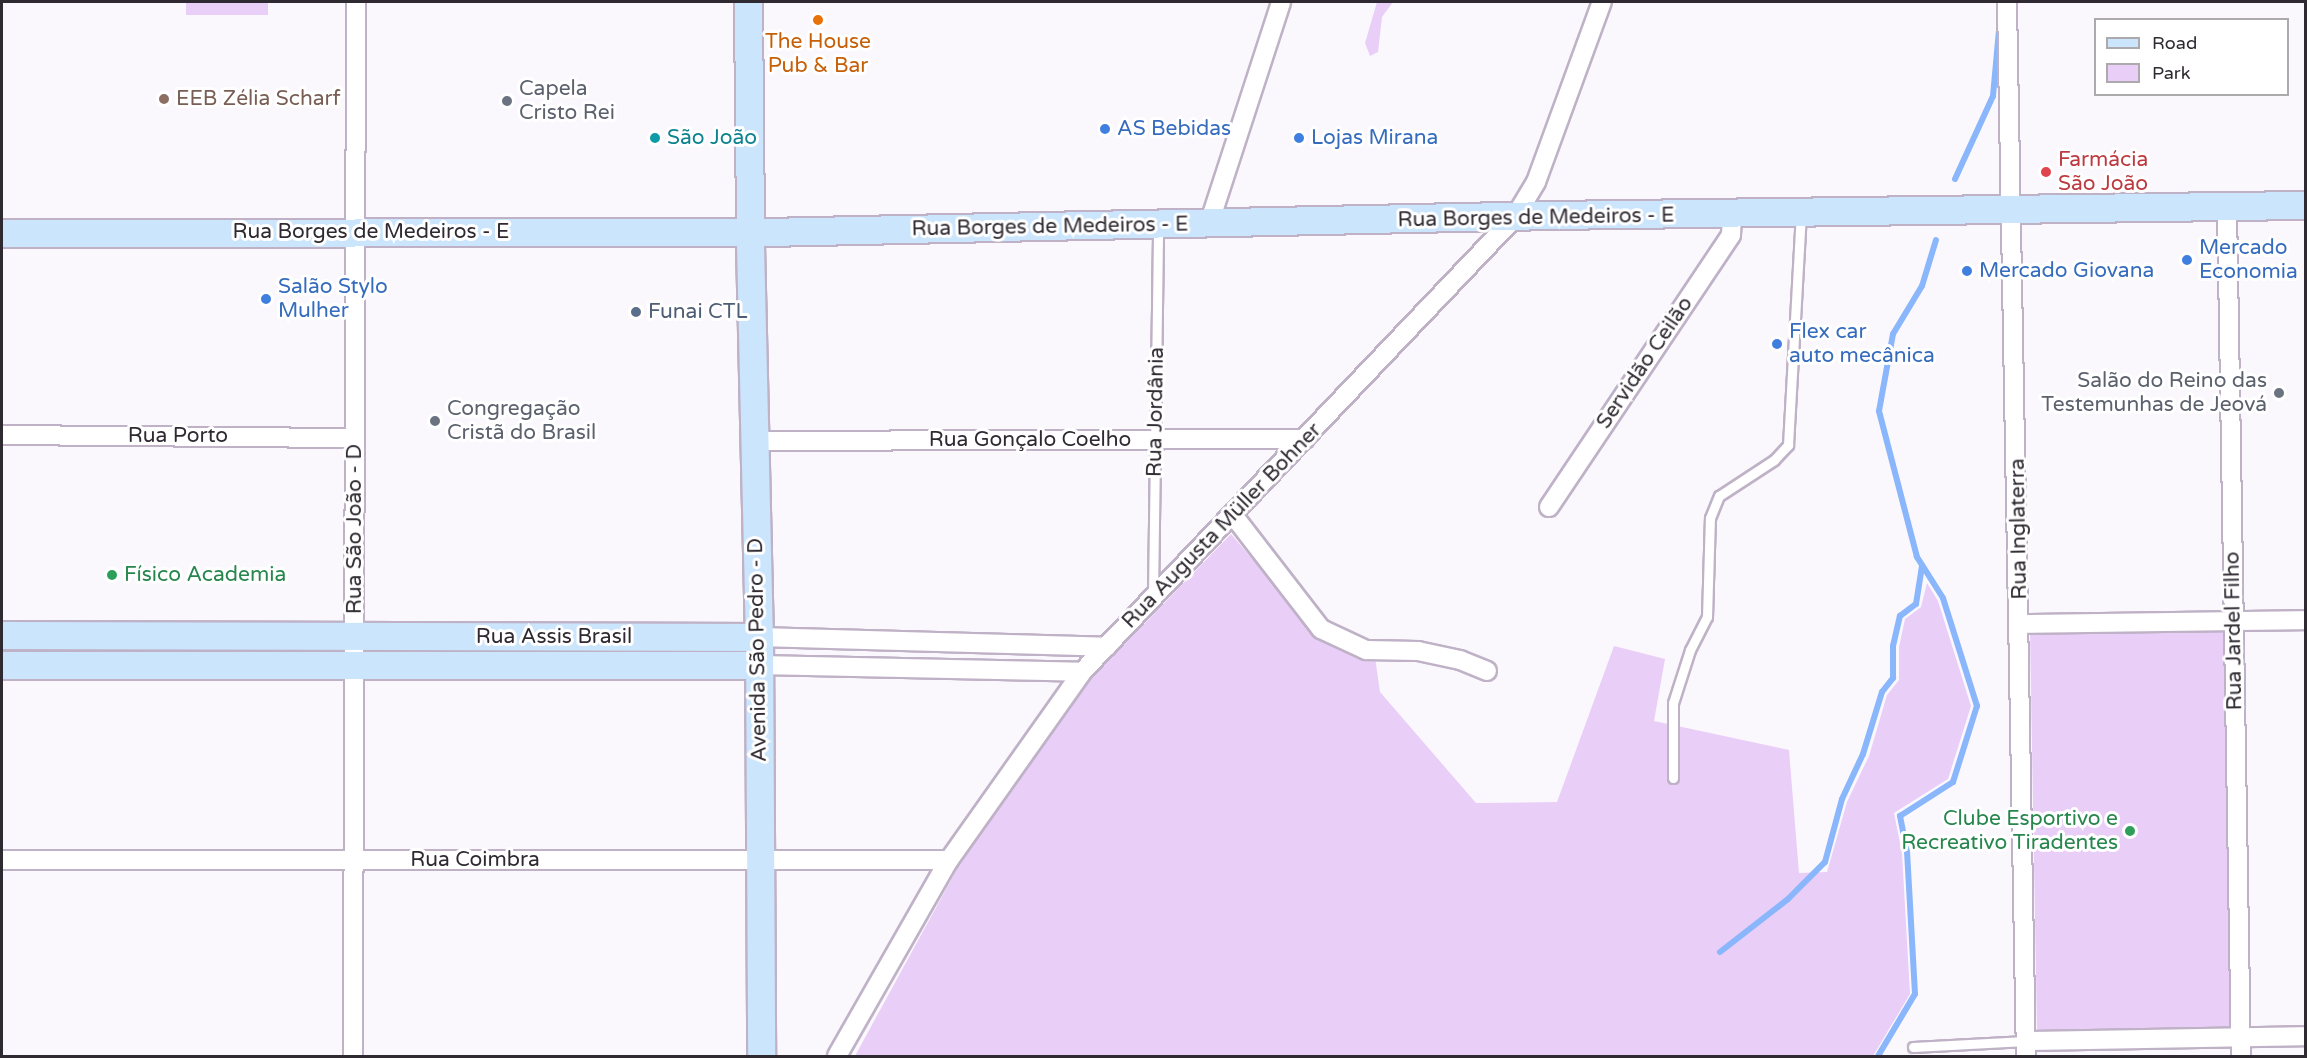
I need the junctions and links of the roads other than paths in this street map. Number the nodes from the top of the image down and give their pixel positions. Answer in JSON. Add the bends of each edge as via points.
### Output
{"nodes":[{"id":1,"x":356,"y":2,"type":"edge"},
{"id":2,"x":748,"y":2,"type":"edge"},
{"id":3,"x":1281,"y":2,"type":"edge"},
{"id":4,"x":1602,"y":2,"type":"edge"},
{"id":5,"x":2007,"y":2,"type":"edge"},
{"id":6,"x":2306,"y":205,"type":"edge"},
{"id":7,"x":2227,"y":206,"type":"junction"},
{"id":8,"x":2013,"y":210,"type":"junction"},
{"id":9,"x":1802,"y":214,"type":"junction"},
{"id":10,"x":1732,"y":215,"type":"junction"},
{"id":11,"x":1515,"y":217,"type":"junction"},
{"id":12,"x":1209,"y":224,"type":"junction"},
{"id":13,"x":1158,"y":225,"type":"junction"},
{"id":14,"x":356,"y":232,"type":"junction"},
{"id":15,"x":752,"y":232,"type":"junction"},
{"id":16,"x":2,"y":233,"type":"edge"},
{"id":17,"x":2,"y":435,"type":"edge"},
{"id":18,"x":355,"y":438,"type":"junction"},
{"id":19,"x":1156,"y":440,"type":"junction"},
{"id":20,"x":1305,"y":440,"type":"junction"},
{"id":21,"x":755,"y":441,"type":"junction"},
{"id":22,"x":1549,"y":507,"type":"dead end"},
{"id":23,"x":1233,"y":515,"type":"junction"},
{"id":24,"x":1153,"y":600,"type":"junction"},
{"id":25,"x":2306,"y":620,"type":"edge"},
{"id":26,"x":2234,"y":621,"type":"junction"},
{"id":27,"x":2021,"y":624,"type":"junction"},
{"id":28,"x":2,"y":635,"type":"edge"},
{"id":29,"x":161,"y":636,"type":"junction"},
{"id":30,"x":354,"y":637,"type":"junction"},
{"id":31,"x":553,"y":637,"type":"junction"},
{"id":32,"x":759,"y":637,"type":"junction"},
{"id":33,"x":1107,"y":647,"type":"junction"},
{"id":34,"x":759,"y":664,"type":"junction"},
{"id":35,"x":2,"y":665,"type":"edge"},
{"id":36,"x":161,"y":665,"type":"junction"},
{"id":37,"x":354,"y":665,"type":"junction"},
{"id":38,"x":552,"y":665,"type":"junction"},
{"id":39,"x":1487,"y":671,"type":"dead end"},
{"id":40,"x":1082,"y":672,"type":"junction"},
{"id":41,"x":1673,"y":778,"type":"dead end"},
{"id":42,"x":2,"y":860,"type":"edge"},
{"id":43,"x":354,"y":860,"type":"junction"},
{"id":44,"x":759,"y":860,"type":"junction"},
{"id":45,"x":949,"y":860,"type":"junction"},
{"id":46,"x":2306,"y":1036,"type":"edge"},
{"id":47,"x":2241,"y":1038,"type":"junction"},
{"id":48,"x":1913,"y":1047,"type":"dead end"},
{"id":49,"x":2026,"y":1049,"type":"edge"},
{"id":50,"x":353,"y":1056,"type":"edge"},
{"id":51,"x":761,"y":1056,"type":"edge"},
{"id":52,"x":837,"y":1056,"type":"edge"},
{"id":53,"x":2241,"y":1056,"type":"edge"}],
"edges":[{"from":1,"to":14,"type":"street","name":"Rua São João - D"},
{"from":2,"to":15,"type":"street","name":"Avenida São Pedro - D"},
{"from":3,"to":12,"type":"street"},
{"from":4,"to":11,"type":"street","name":"Rua Augusta Müller Bohner","via":[[1536,182]]},
{"from":5,"to":8,"type":"street","name":"Rua Inglaterra"},
{"from":6,"to":7,"type":"street","name":"Rua Borges de Medeiros - E"},
{"from":7,"to":8,"type":"street","name":"Rua Borges de Medeiros - E"},
{"from":7,"to":26,"type":"street","name":"Rua Jardel Filho"},
{"from":8,"to":9,"type":"street","name":"Rua Borges de Medeiros - E"},
{"from":8,"to":27,"type":"street","name":"Rua Inglaterra"},
{"from":9,"to":10,"type":"street","name":"Rua Borges de Medeiros - E"},
{"from":9,"to":41,"type":"lane","via":[[1788,445],[1774,460],[1719,496],[1710,518],[1707,618],[1690,650],[1673,703]]},
{"from":10,"to":11,"type":"street","name":"Rua Borges de Medeiros - E"},
{"from":10,"to":22,"type":"street","name":"Servidão Ceilão","via":[[1731,235]]},
{"from":11,"to":12,"type":"street","name":"Rua Borges de Medeiros - E"},
{"from":11,"to":20,"type":"street","name":"Rua Augusta Müller Bohner"},
{"from":12,"to":13,"type":"street","name":"Rua Borges de Medeiros - E"},
{"from":13,"to":15,"type":"street","name":"Rua Borges de Medeiros - E"},
{"from":13,"to":19,"type":"lane","name":"Rua Jordânia"},
{"from":14,"to":15,"type":"street","name":"Rua Borges de Medeiros - E"},
{"from":14,"to":16,"type":"street","name":"Rua Borges de Medeiros - E"},
{"from":14,"to":18,"type":"street","name":"Rua São João - D"},
{"from":15,"to":21,"type":"street","name":"Avenida São Pedro - D"},
{"from":17,"to":18,"type":"street","name":"Rua Porto"},
{"from":18,"to":30,"type":"street","name":"Rua São João - D"},
{"from":19,"to":20,"type":"street","name":"Rua Gonçalo Coelho"},
{"from":19,"to":21,"type":"street","name":"Rua Gonçalo Coelho"},
{"from":19,"to":24,"type":"lane","name":"Rua Jordânia"},
{"from":20,"to":23,"type":"street","name":"Rua Augusta Müller Bohner"},
{"from":21,"to":32,"type":"street","name":"Avenida São Pedro - D"},
{"from":23,"to":24,"type":"street","name":"Rua Augusta Müller Bohner"},
{"from":23,"to":39,"type":"street","via":[[1322,629],[1366,650],[1418,651],[1460,660]]},
{"from":24,"to":33,"type":"street","name":"Rua Augusta Müller Bohner"},
{"from":25,"to":26,"type":"street"},
{"from":26,"to":27,"type":"street"},
{"from":26,"to":47,"type":"street","name":"Rua Jardel Filho"},
{"from":27,"to":49,"type":"street","name":"Rua Inglaterra"},
{"from":28,"to":29,"type":"street","name":"Rua Assis Brasil"},
{"from":29,"to":30,"type":"street","name":"Rua Assis Brasil"},
{"from":29,"to":36,"type":"street"},
{"from":30,"to":31,"type":"street","name":"Rua Assis Brasil"},
{"from":30,"to":37,"type":"street","name":"Rua São João - D"},
{"from":31,"to":32,"type":"street","name":"Rua Assis Brasil"},
{"from":31,"to":38,"type":"street"},
{"from":32,"to":33,"type":"street","name":"Rua Assis Brasil"},
{"from":32,"to":34,"type":"street","name":"Avenida São Pedro - D"},
{"from":33,"to":40,"type":"street","name":"Rua Augusta Müller Bohner"},
{"from":34,"to":38,"type":"street","name":"Rua Assis Brasil"},
{"from":34,"to":40,"type":"street","name":"Rua Assis Brasil"},
{"from":34,"to":44,"type":"street","name":"Avenida São Pedro - D"},
{"from":35,"to":36,"type":"street","name":"Rua Assis Brasil"},
{"from":36,"to":37,"type":"street","name":"Rua Assis Brasil"},
{"from":37,"to":38,"type":"street","name":"Rua Assis Brasil"},
{"from":37,"to":43,"type":"street","name":"Rua São João - D"},
{"from":40,"to":45,"type":"street","name":"Rua Augusta Müller Bohner"},
{"from":42,"to":43,"type":"street","name":"Rua Coimbra"},
{"from":43,"to":44,"type":"street","name":"Rua Coimbra"},
{"from":43,"to":50,"type":"street","name":"Rua São João - D"},
{"from":44,"to":45,"type":"street","name":"Rua Coimbra"},
{"from":44,"to":51,"type":"street","name":"Avenida São Pedro - D"},
{"from":45,"to":52,"type":"street","name":"Rua Augusta Müller Bohner"},
{"from":46,"to":47,"type":"street"},
{"from":47,"to":49,"type":"street"},
{"from":47,"to":53,"type":"street","name":"Rua Jardel Filho"},
{"from":48,"to":49,"type":"lane"}]}
